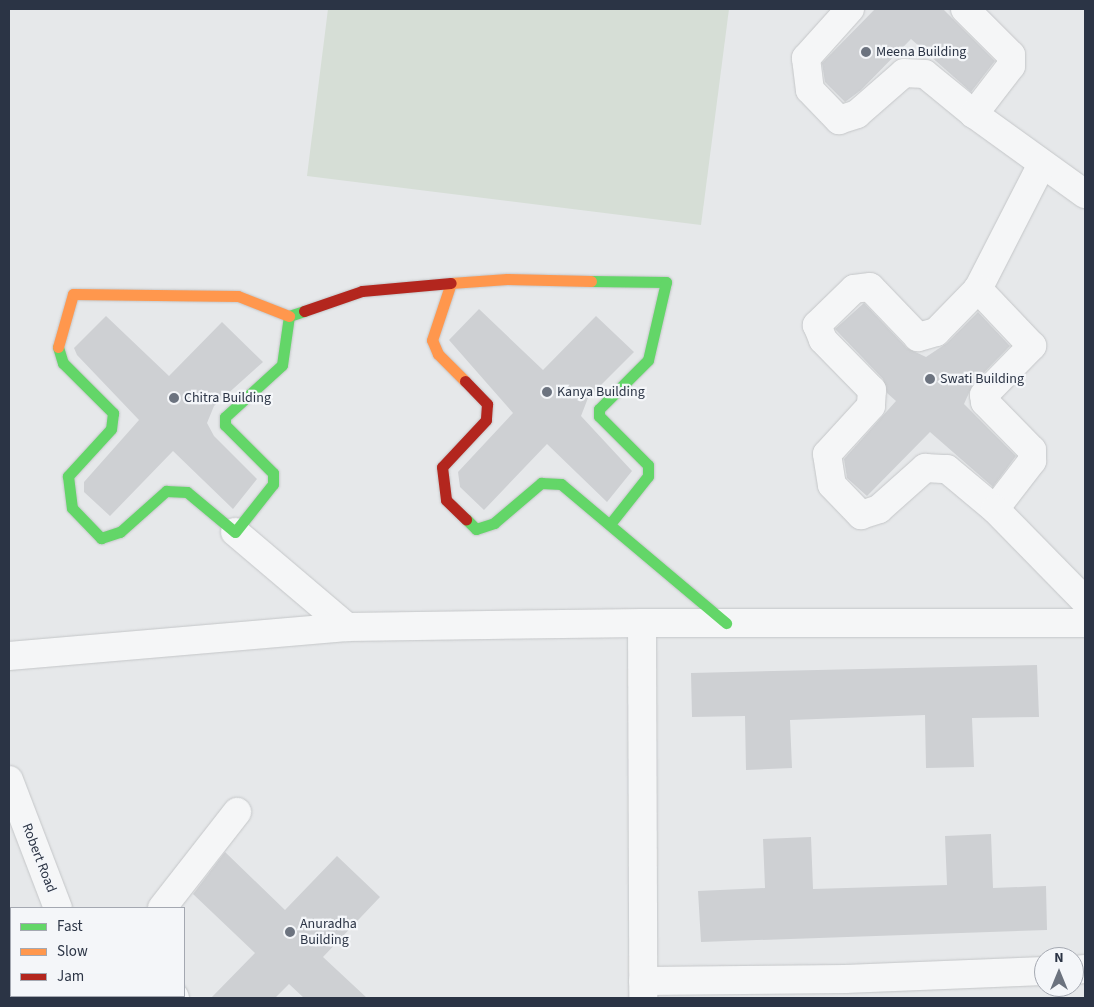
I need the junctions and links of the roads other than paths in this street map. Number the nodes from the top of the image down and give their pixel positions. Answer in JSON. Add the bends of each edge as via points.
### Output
{"nodes":[{"id":1,"x":850,"y":9,"type":"edge"},
{"id":2,"x":965,"y":9,"type":"edge"},
{"id":3,"x":974,"y":114,"type":"junction"},
{"id":4,"x":1042,"y":164,"type":"junction"},
{"id":5,"x":1085,"y":194,"type":"edge"},
{"id":6,"x":451,"y":283,"type":"junction"},
{"id":7,"x":978,"y":288,"type":"junction"},
{"id":8,"x":289,"y":316,"type":"junction"},
{"id":9,"x":995,"y":510,"type":"junction"},
{"id":10,"x":610,"y":524,"type":"junction"},
{"id":11,"x":235,"y":532,"type":"junction"},
{"id":12,"x":1085,"y":601,"type":"edge"},
{"id":13,"x":642,"y":622,"type":"junction"},
{"id":14,"x":726,"y":622,"type":"junction"},
{"id":15,"x":1085,"y":622,"type":"edge"},
{"id":16,"x":347,"y":627,"type":"junction"},
{"id":17,"x":9,"y":656,"type":"edge"},
{"id":18,"x":9,"y":780,"type":"edge"},
{"id":19,"x":236,"y":812,"type":"dead end"},
{"id":20,"x":58,"y":907,"type":"edge"},
{"id":21,"x":163,"y":907,"type":"edge"},
{"id":22,"x":1034,"y":971,"type":"edge"},
{"id":23,"x":643,"y":990,"type":"edge"}],
"edges":[{"from":1,"to":3,"type":"street","via":[[806,58],[810,90],[839,120],[857,114],[904,73],[925,74]]},
{"from":2,"to":3,"type":"street","via":[[1011,55],[1011,66]]},
{"from":3,"to":4,"type":"street"},
{"from":4,"to":5,"type":"street"},
{"from":4,"to":7,"type":"street"},
{"from":6,"to":8,"type":"street","via":[[362,290]]},
{"from":6,"to":10,"type":"street","via":[[432,340],[438,354],[487,404],[486,420],[442,467],[446,500],[476,529],[494,523],[541,482],[561,484]]},
{"from":6,"to":10,"type":"street","via":[[508,279],[666,282],[648,360],[600,409],[600,416],[648,465],[648,476]]},
{"from":7,"to":9,"type":"street","via":[[1032,346],[984,395],[985,402],[1032,450],[1032,462]]},
{"from":7,"to":9,"type":"street","via":[[936,332],[918,337],[870,287],[854,288],[817,325],[823,340],[872,390],[871,406],[827,454],[827,469],[832,485],[861,515],[879,510],[926,468],[947,469]]},
{"from":8,"to":11,"type":"street","via":[[282,365],[225,417],[225,425],[273,473],[273,484]]},
{"from":8,"to":11,"type":"street","via":[[238,296],[73,294],[58,348],[63,363],[113,413],[111,429],[68,476],[72,508],[101,538],[120,532],[166,491],[187,492]]},
{"from":9,"to":12,"type":"street"},
{"from":10,"to":14,"type":"street"},
{"from":11,"to":16,"type":"street"},
{"from":13,"to":14,"type":"street"},
{"from":13,"to":16,"type":"street"},
{"from":13,"to":23,"type":"street"},
{"from":14,"to":15,"type":"street"},
{"from":16,"to":17,"type":"street"},
{"from":18,"to":20,"type":"street","name":"Robert Road"},
{"from":19,"to":21,"type":"street"},
{"from":22,"to":23,"type":"street"}]}
